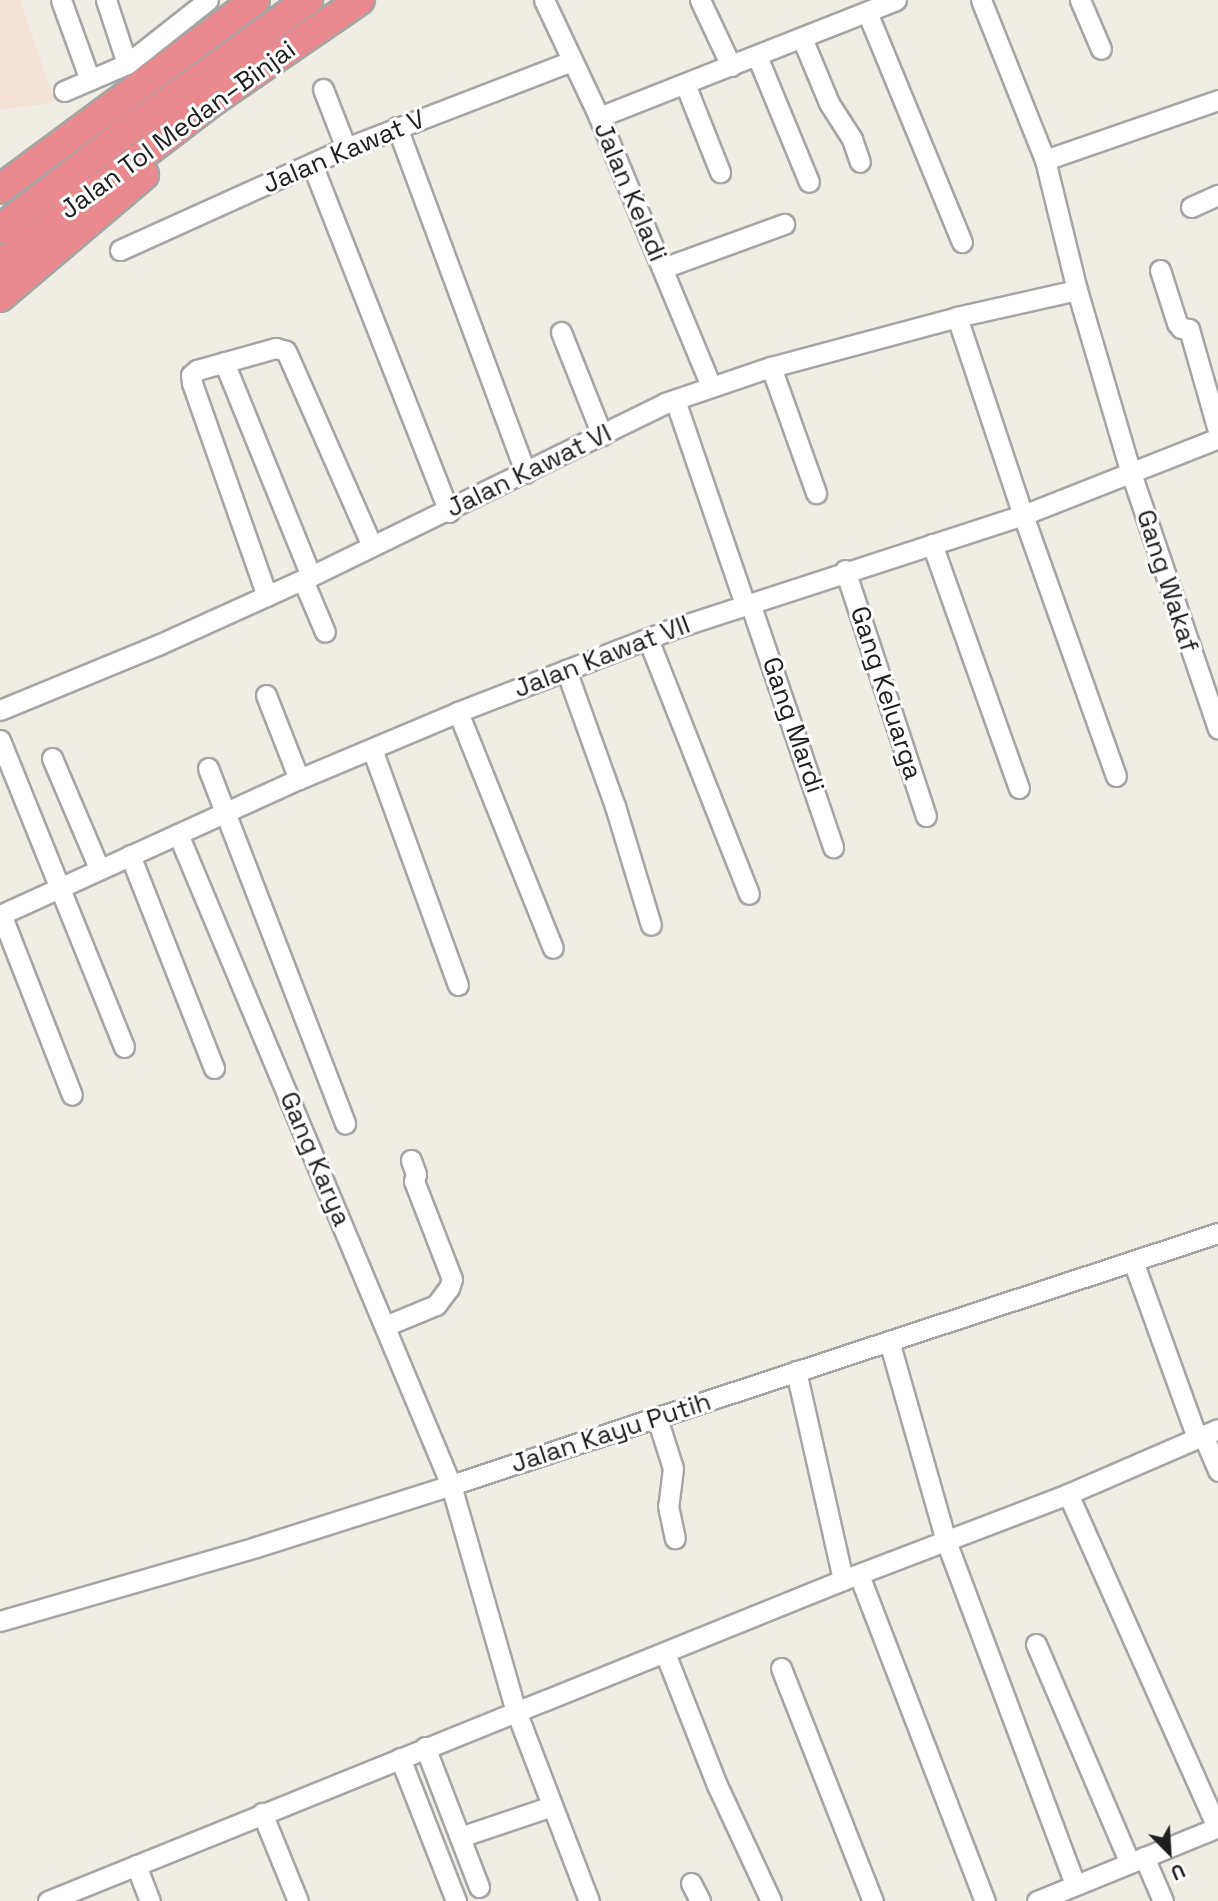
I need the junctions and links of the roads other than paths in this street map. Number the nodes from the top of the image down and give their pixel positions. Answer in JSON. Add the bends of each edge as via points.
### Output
{"nodes":[{"id":1,"x":61,"y":0,"type":"edge"},
{"id":2,"x":106,"y":0,"type":"edge"},
{"id":3,"x":208,"y":0,"type":"edge"},
{"id":4,"x":255,"y":0,"type":"edge"},
{"id":5,"x":308,"y":0,"type":"edge"},
{"id":6,"x":360,"y":0,"type":"edge"},
{"id":7,"x":544,"y":0,"type":"edge"},
{"id":8,"x":700,"y":0,"type":"edge"},
{"id":9,"x":896,"y":0,"type":"edge"},
{"id":10,"x":981,"y":0,"type":"edge"},
{"id":11,"x":1080,"y":0,"type":"edge"},
{"id":12,"x":867,"y":12,"type":"junction"},
{"id":13,"x":802,"y":38,"type":"junction"},
{"id":14,"x":293,"y":44,"type":"junction"},
{"id":15,"x":1101,"y":49,"type":"dead end"},
{"id":16,"x":757,"y":56,"type":"junction"},
{"id":17,"x":571,"y":61,"type":"junction"},
{"id":18,"x":731,"y":66,"type":"junction"},
{"id":19,"x":139,"y":70,"type":"junction"},
{"id":20,"x":90,"y":80,"type":"junction"},
{"id":21,"x":685,"y":84,"type":"junction"},
{"id":22,"x":323,"y":89,"type":"dead end"},
{"id":23,"x":64,"y":91,"type":"dead end"},
{"id":24,"x":1218,"y":100,"type":"edge"},
{"id":25,"x":598,"y":117,"type":"junction"},
{"id":26,"x":397,"y":127,"type":"junction"},
{"id":27,"x":346,"y":148,"type":"junction"},
{"id":28,"x":1045,"y":160,"type":"junction"},
{"id":29,"x":860,"y":162,"type":"dead end"},
{"id":30,"x":312,"y":164,"type":"junction"},
{"id":31,"x":720,"y":172,"type":"dead end"},
{"id":32,"x":0,"y":177,"type":"edge"},
{"id":33,"x":809,"y":182,"type":"dead end"},
{"id":34,"x":0,"y":189,"type":"edge"},
{"id":35,"x":1218,"y":195,"type":"edge"},
{"id":36,"x":1191,"y":207,"type":"dead end"},
{"id":37,"x":784,"y":224,"type":"dead end"},
{"id":38,"x":0,"y":229,"type":"edge"},
{"id":39,"x":962,"y":242,"type":"dead end"},
{"id":40,"x":120,"y":250,"type":"dead end"},
{"id":41,"x":0,"y":264,"type":"edge"},
{"id":42,"x":663,"y":268,"type":"junction"},
{"id":43,"x":1160,"y":270,"type":"dead end"},
{"id":44,"x":1077,"y":290,"type":"junction"},
{"id":45,"x":0,"y":298,"type":"edge"},
{"id":46,"x":957,"y":317,"type":"junction"},
{"id":47,"x":561,"y":332,"type":"dead end"},
{"id":48,"x":224,"y":362,"type":"junction"},
{"id":49,"x":771,"y":367,"type":"junction"},
{"id":50,"x":711,"y":386,"type":"junction"},
{"id":51,"x":675,"y":400,"type":"junction"},
{"id":52,"x":1218,"y":431,"type":"edge"},
{"id":53,"x":602,"y":435,"type":"junction"},
{"id":54,"x":1218,"y":438,"type":"edge"},
{"id":55,"x":526,"y":473,"type":"junction"},
{"id":56,"x":1131,"y":473,"type":"junction"},
{"id":57,"x":816,"y":493,"type":"dead end"},
{"id":58,"x":449,"y":512,"type":"junction"},
{"id":59,"x":1023,"y":514,"type":"junction"},
{"id":60,"x":932,"y":544,"type":"junction"},
{"id":61,"x":372,"y":546,"type":"junction"},
{"id":62,"x":845,"y":570,"type":"junction"},
{"id":63,"x":307,"y":578,"type":"junction"},
{"id":64,"x":267,"y":596,"type":"junction"},
{"id":65,"x":748,"y":604,"type":"junction"},
{"id":66,"x":325,"y":632,"type":"dead end"},
{"id":67,"x":648,"y":639,"type":"junction"},
{"id":68,"x":566,"y":670,"type":"junction"},
{"id":69,"x":266,"y":695,"type":"dead end"},
{"id":70,"x":0,"y":710,"type":"edge"},
{"id":71,"x":458,"y":712,"type":"junction"},
{"id":72,"x":1218,"y":729,"type":"edge"},
{"id":73,"x":0,"y":740,"type":"edge"},
{"id":74,"x":372,"y":749,"type":"junction"},
{"id":75,"x":52,"y":758,"type":"dead end"},
{"id":76,"x":208,"y":768,"type":"dead end"},
{"id":77,"x":1116,"y":776,"type":"dead end"},
{"id":78,"x":299,"y":779,"type":"junction"},
{"id":79,"x":1019,"y":788,"type":"dead end"},
{"id":80,"x":226,"y":813,"type":"junction"},
{"id":81,"x":926,"y":816,"type":"dead end"},
{"id":82,"x":178,"y":834,"type":"junction"},
{"id":83,"x":833,"y":847,"type":"dead end"},
{"id":84,"x":130,"y":855,"type":"junction"},
{"id":85,"x":99,"y":868,"type":"junction"},
{"id":86,"x":59,"y":887,"type":"junction"},
{"id":87,"x":749,"y":894,"type":"dead end"},
{"id":88,"x":0,"y":914,"type":"edge"},
{"id":89,"x":651,"y":925,"type":"dead end"},
{"id":90,"x":553,"y":948,"type":"dead end"},
{"id":91,"x":458,"y":985,"type":"dead end"},
{"id":92,"x":124,"y":1048,"type":"dead end"},
{"id":93,"x":214,"y":1068,"type":"dead end"},
{"id":94,"x":72,"y":1095,"type":"dead end"},
{"id":95,"x":345,"y":1123,"type":"dead end"},
{"id":96,"x":411,"y":1160,"type":"dead end"},
{"id":97,"x":1218,"y":1233,"type":"edge"},
{"id":98,"x":1133,"y":1261,"type":"junction"},
{"id":99,"x":385,"y":1326,"type":"junction"},
{"id":100,"x":889,"y":1341,"type":"junction"},
{"id":101,"x":796,"y":1371,"type":"junction"},
{"id":102,"x":657,"y":1418,"type":"junction"},
{"id":103,"x":1206,"y":1434,"type":"edge"},
{"id":104,"x":1218,"y":1471,"type":"edge"},
{"id":105,"x":451,"y":1485,"type":"junction"},
{"id":106,"x":1068,"y":1494,"type":"junction"},
{"id":107,"x":675,"y":1538,"type":"dead end"},
{"id":108,"x":946,"y":1541,"type":"junction"},
{"id":109,"x":851,"y":1578,"type":"junction"},
{"id":110,"x":0,"y":1621,"type":"edge"},
{"id":111,"x":1036,"y":1644,"type":"dead end"},
{"id":112,"x":665,"y":1653,"type":"junction"},
{"id":113,"x":781,"y":1668,"type":"dead end"},
{"id":114,"x":516,"y":1711,"type":"junction"},
{"id":115,"x":425,"y":1748,"type":"junction"},
{"id":116,"x":400,"y":1758,"type":"junction"},
{"id":117,"x":552,"y":1806,"type":"junction"},
{"id":118,"x":262,"y":1813,"type":"junction"},
{"id":119,"x":1217,"y":1830,"type":"edge"},
{"id":120,"x":462,"y":1842,"type":"junction"},
{"id":121,"x":439,"y":1857,"type":"junction"},
{"id":122,"x":1137,"y":1860,"type":"junction"},
{"id":123,"x":136,"y":1866,"type":"junction"},
{"id":124,"x":691,"y":1883,"type":"dead end"},
{"id":125,"x":1075,"y":1885,"type":"junction"},
{"id":126,"x":479,"y":1887,"type":"dead end"},
{"id":127,"x":48,"y":1901,"type":"edge"},
{"id":128,"x":150,"y":1901,"type":"edge"},
{"id":129,"x":298,"y":1901,"type":"edge"},
{"id":130,"x":456,"y":1901,"type":"edge"},
{"id":131,"x":589,"y":1901,"type":"edge"},
{"id":132,"x":700,"y":1901,"type":"edge"},
{"id":133,"x":771,"y":1901,"type":"edge"},
{"id":134,"x":873,"y":1901,"type":"edge"},
{"id":135,"x":985,"y":1901,"type":"edge"},
{"id":136,"x":1037,"y":1901,"type":"edge"},
{"id":137,"x":1163,"y":1901,"type":"edge"}],
"edges":[{"from":1,"to":20,"type":"street"},
{"from":2,"to":19,"type":"street"},
{"from":3,"to":19,"type":"street"},
{"from":4,"to":19,"type":"highway"},
{"from":5,"to":38,"type":"highway","name":"Jalan Tol Medan–Binjai"},
{"from":6,"to":14,"type":"highway","name":"Jalan Tol Medan–Binjai"},
{"from":7,"to":17,"type":"street","name":"Jalan Keladi"},
{"from":8,"to":18,"type":"street"},
{"from":9,"to":12,"type":"street"},
{"from":10,"to":28,"type":"street","name":"Gang Wakaf"},
{"from":11,"to":15,"type":"street"},
{"from":12,"to":13,"type":"street"},
{"from":12,"to":39,"type":"street"},
{"from":13,"to":16,"type":"street"},
{"from":13,"to":29,"type":"street","via":[[828,103],[852,139]]},
{"from":14,"to":41,"type":"highway","name":"Jalan Tol Medan–Binjai"},
{"from":14,"to":45,"type":"highway"},
{"from":16,"to":18,"type":"street"},
{"from":16,"to":33,"type":"street"},
{"from":17,"to":25,"type":"street","name":"Jalan Keladi"},
{"from":17,"to":26,"type":"street","name":"Jalan Kawat V"},
{"from":18,"to":21,"type":"street"},
{"from":19,"to":20,"type":"street"},
{"from":19,"to":32,"type":"highway"},
{"from":19,"to":34,"type":"highway"},
{"from":20,"to":23,"type":"street"},
{"from":21,"to":25,"type":"street"},
{"from":21,"to":31,"type":"street"},
{"from":22,"to":27,"type":"street"},
{"from":24,"to":28,"type":"street"},
{"from":25,"to":42,"type":"street","name":"Jalan Keladi"},
{"from":26,"to":27,"type":"street","name":"Jalan Kawat V"},
{"from":26,"to":55,"type":"street"},
{"from":27,"to":30,"type":"street","name":"Jalan Kawat V"},
{"from":28,"to":44,"type":"street","name":"Gang Wakaf"},
{"from":30,"to":40,"type":"street","name":"Jalan Kawat V"},
{"from":30,"to":58,"type":"street"},
{"from":35,"to":36,"type":"street"},
{"from":37,"to":42,"type":"street"},
{"from":42,"to":50,"type":"street","name":"Jalan Keladi"},
{"from":43,"to":52,"type":"street","via":[[1179,327],[1189,329]]},
{"from":44,"to":46,"type":"street","name":"Jalan Kawat VI"},
{"from":44,"to":56,"type":"street","name":"Gang Wakaf"},
{"from":46,"to":49,"type":"street","name":"Jalan Kawat VI"},
{"from":46,"to":59,"type":"street"},
{"from":47,"to":53,"type":"street"},
{"from":48,"to":61,"type":"street","via":[[276,348],[286,351]]},
{"from":48,"to":63,"type":"street"},
{"from":48,"to":64,"type":"street","via":[[197,370],[191,375],[192,383]]},
{"from":49,"to":50,"type":"street","name":"Jalan Kawat VI"},
{"from":49,"to":57,"type":"street"},
{"from":50,"to":51,"type":"street","name":"Jalan Kawat VI"},
{"from":51,"to":53,"type":"street","name":"Jalan Kawat VI"},
{"from":51,"to":65,"type":"street","name":"Gang Mardi"},
{"from":53,"to":55,"type":"street","name":"Jalan Kawat VI"},
{"from":54,"to":56,"type":"street","name":"Jalan Kawat VII"},
{"from":55,"to":58,"type":"street","name":"Jalan Kawat VI"},
{"from":56,"to":59,"type":"street","name":"Jalan Kawat VII"},
{"from":56,"to":72,"type":"street","name":"Gang Wakaf"},
{"from":58,"to":61,"type":"street","name":"Jalan Kawat VI"},
{"from":59,"to":60,"type":"street","name":"Jalan Kawat VII"},
{"from":59,"to":77,"type":"street"},
{"from":60,"to":62,"type":"street","name":"Jalan Kawat VII"},
{"from":60,"to":79,"type":"street"},
{"from":61,"to":63,"type":"street","name":"Jalan Kawat VI"},
{"from":62,"to":65,"type":"street","name":"Jalan Kawat VII"},
{"from":62,"to":81,"type":"street","name":"Gang Keluarga"},
{"from":63,"to":64,"type":"street","name":"Jalan Kawat VI"},
{"from":63,"to":66,"type":"street"},
{"from":64,"to":70,"type":"street","name":"Jalan Kawat VI"},
{"from":65,"to":67,"type":"street","name":"Jalan Kawat VII"},
{"from":65,"to":83,"type":"street","name":"Gang Mardi"},
{"from":67,"to":68,"type":"street","name":"Jalan Kawat VII"},
{"from":67,"to":87,"type":"street"},
{"from":68,"to":71,"type":"street","name":"Jalan Kawat VII"},
{"from":68,"to":89,"type":"street"},
{"from":69,"to":78,"type":"street"},
{"from":71,"to":74,"type":"street","name":"Jalan Kawat VII"},
{"from":71,"to":90,"type":"street"},
{"from":73,"to":86,"type":"street"},
{"from":74,"to":78,"type":"street","name":"Jalan Kawat VII"},
{"from":74,"to":91,"type":"street"},
{"from":75,"to":85,"type":"street"},
{"from":76,"to":80,"type":"street"},
{"from":78,"to":80,"type":"street","name":"Jalan Kawat VII"},
{"from":80,"to":82,"type":"street","name":"Jalan Kawat VII"},
{"from":80,"to":95,"type":"street"},
{"from":82,"to":84,"type":"street","name":"Jalan Kawat VII"},
{"from":82,"to":99,"type":"street","name":"Gang Karya"},
{"from":84,"to":85,"type":"street","name":"Jalan Kawat VII"},
{"from":84,"to":93,"type":"street"},
{"from":85,"to":86,"type":"street","name":"Jalan Kawat VII"},
{"from":86,"to":88,"type":"street","name":"Jalan Kawat VII"},
{"from":86,"to":92,"type":"street"},
{"from":88,"to":94,"type":"street"},
{"from":96,"to":99,"type":"street","via":[[417,1189],[452,1279],[436,1305]]},
{"from":97,"to":98,"type":"street","name":"Jalan Kayu Putih"},
{"from":98,"to":100,"type":"street","name":"Jalan Kayu Putih"},
{"from":98,"to":103,"type":"street"},
{"from":99,"to":105,"type":"street","name":"Gang Karya"},
{"from":100,"to":101,"type":"street","name":"Jalan Kayu Putih"},
{"from":100,"to":108,"type":"street"},
{"from":101,"to":102,"type":"street","name":"Jalan Kayu Putih"},
{"from":101,"to":109,"type":"street"},
{"from":102,"to":105,"type":"street","name":"Jalan Kayu Putih"},
{"from":102,"to":107,"type":"street","via":[[673,1468],[668,1506]]},
{"from":103,"to":104,"type":"street"},
{"from":103,"to":106,"type":"street"},
{"from":105,"to":110,"type":"street","name":"Jalan Kayu Putih"},
{"from":105,"to":114,"type":"street","name":"Gang Karya"},
{"from":106,"to":108,"type":"street"},
{"from":106,"to":119,"type":"street"},
{"from":108,"to":109,"type":"street"},
{"from":108,"to":125,"type":"street"},
{"from":109,"to":112,"type":"street"},
{"from":109,"to":135,"type":"street"},
{"from":111,"to":122,"type":"street"},
{"from":112,"to":114,"type":"street"},
{"from":112,"to":133,"type":"street","via":[[717,1785]]},
{"from":113,"to":134,"type":"street"},
{"from":114,"to":115,"type":"street"},
{"from":114,"to":117,"type":"street","name":"Gang Karya"},
{"from":115,"to":116,"type":"street"},
{"from":115,"to":120,"type":"street"},
{"from":116,"to":118,"type":"street"},
{"from":116,"to":121,"type":"street"},
{"from":117,"to":120,"type":"street"},
{"from":117,"to":131,"type":"street","name":"Gang Karya"},
{"from":118,"to":123,"type":"street"},
{"from":118,"to":129,"type":"street"},
{"from":119,"to":122,"type":"street"},
{"from":120,"to":121,"type":"street"},
{"from":120,"to":126,"type":"street"},
{"from":121,"to":130,"type":"street"},
{"from":122,"to":125,"type":"street"},
{"from":122,"to":137,"type":"street"},
{"from":123,"to":127,"type":"street"},
{"from":123,"to":128,"type":"street"},
{"from":124,"to":132,"type":"street"},
{"from":125,"to":136,"type":"street"}]}
